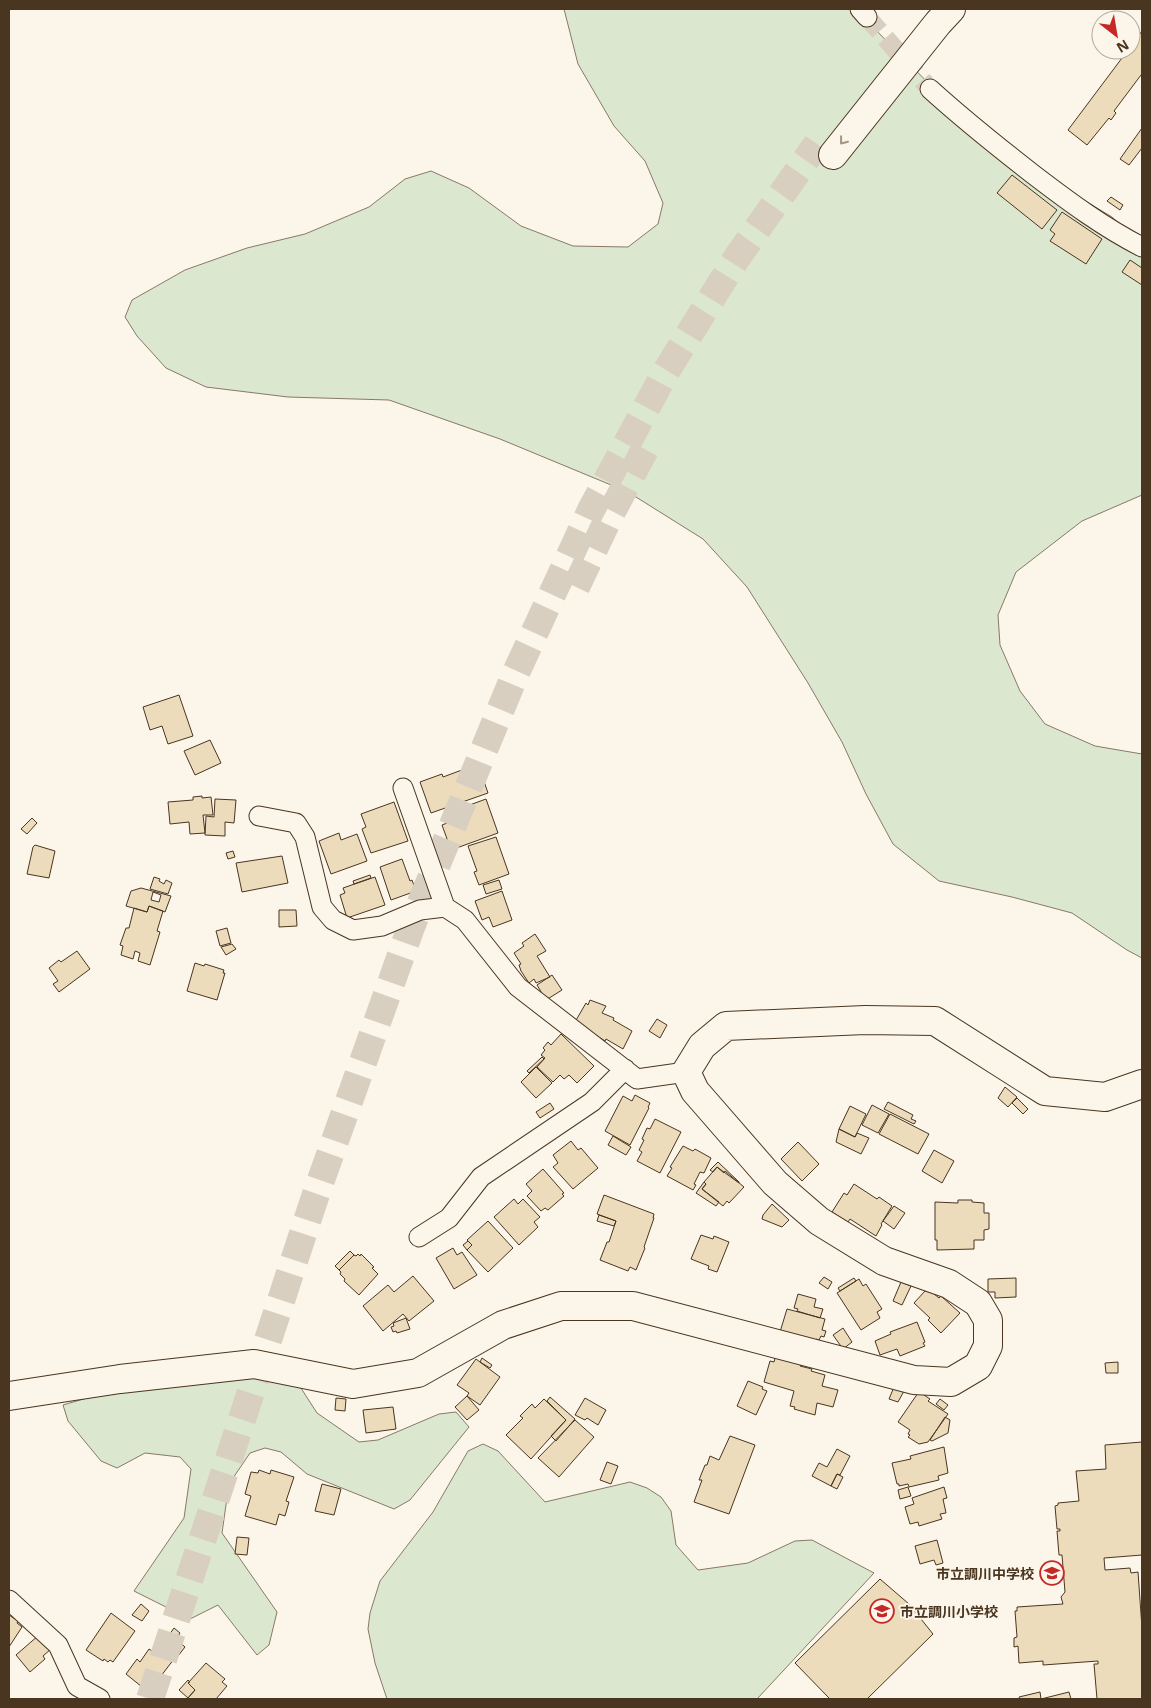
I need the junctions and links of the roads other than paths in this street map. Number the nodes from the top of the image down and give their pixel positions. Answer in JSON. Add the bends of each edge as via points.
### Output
{"nodes":[{"id":1,"x":932,"y":9,"type":"edge"},
{"id":2,"x":951,"y":9,"type":"edge"},
{"id":3,"x":930,"y":89,"type":"tunnel mouth"},
{"id":4,"x":1142,"y":247,"type":"edge"},
{"id":5,"x":403,"y":788,"type":"dead end"},
{"id":6,"x":259,"y":816,"type":"dead end"},
{"id":7,"x":445,"y":907,"type":"junction"},
{"id":8,"x":625,"y":1069,"type":"junction"},
{"id":9,"x":686,"y":1072,"type":"junction"},
{"id":10,"x":1142,"y":1084,"type":"edge"},
{"id":11,"x":419,"y":1237,"type":"dead end"},
{"id":12,"x":9,"y":1396,"type":"edge"},
{"id":13,"x":9,"y":1600,"type":"edge"},
{"id":14,"x":100,"y":1699,"type":"edge"}],
"edges":[{"from":2,"to":1,"type":"main road","one_way":true,"via":[[825,149]]},
{"from":3,"to":4,"type":"street","via":[[1003,152],[1072,204]]},
{"from":5,"to":7,"type":"street"},
{"from":6,"to":7,"type":"street","via":[[296,822],[305,837],[322,907],[333,920],[353,930],[382,926],[420,910]]},
{"from":7,"to":8,"type":"street","via":[[466,920],[518,987]]},
{"from":8,"to":9,"type":"street","via":[[637,1079]]},
{"from":8,"to":11,"type":"street","via":[[592,1102],[481,1177],[448,1218]]},
{"from":9,"to":10,"type":"main road","via":[[702,1046],[726,1026],[865,1020],[935,1021],[1045,1091],[1105,1096]]},
{"from":9,"to":12,"type":"main road","via":[[695,1091],[775,1183],[819,1221],[884,1261],[949,1284],[978,1303],[988,1320],[988,1346],[978,1366],[951,1382],[914,1380],[633,1306],[561,1306],[503,1325],[418,1373],[353,1384],[254,1364]]},
{"from":13,"to":14,"type":"street","via":[[58,1645],[78,1686]]}]}
